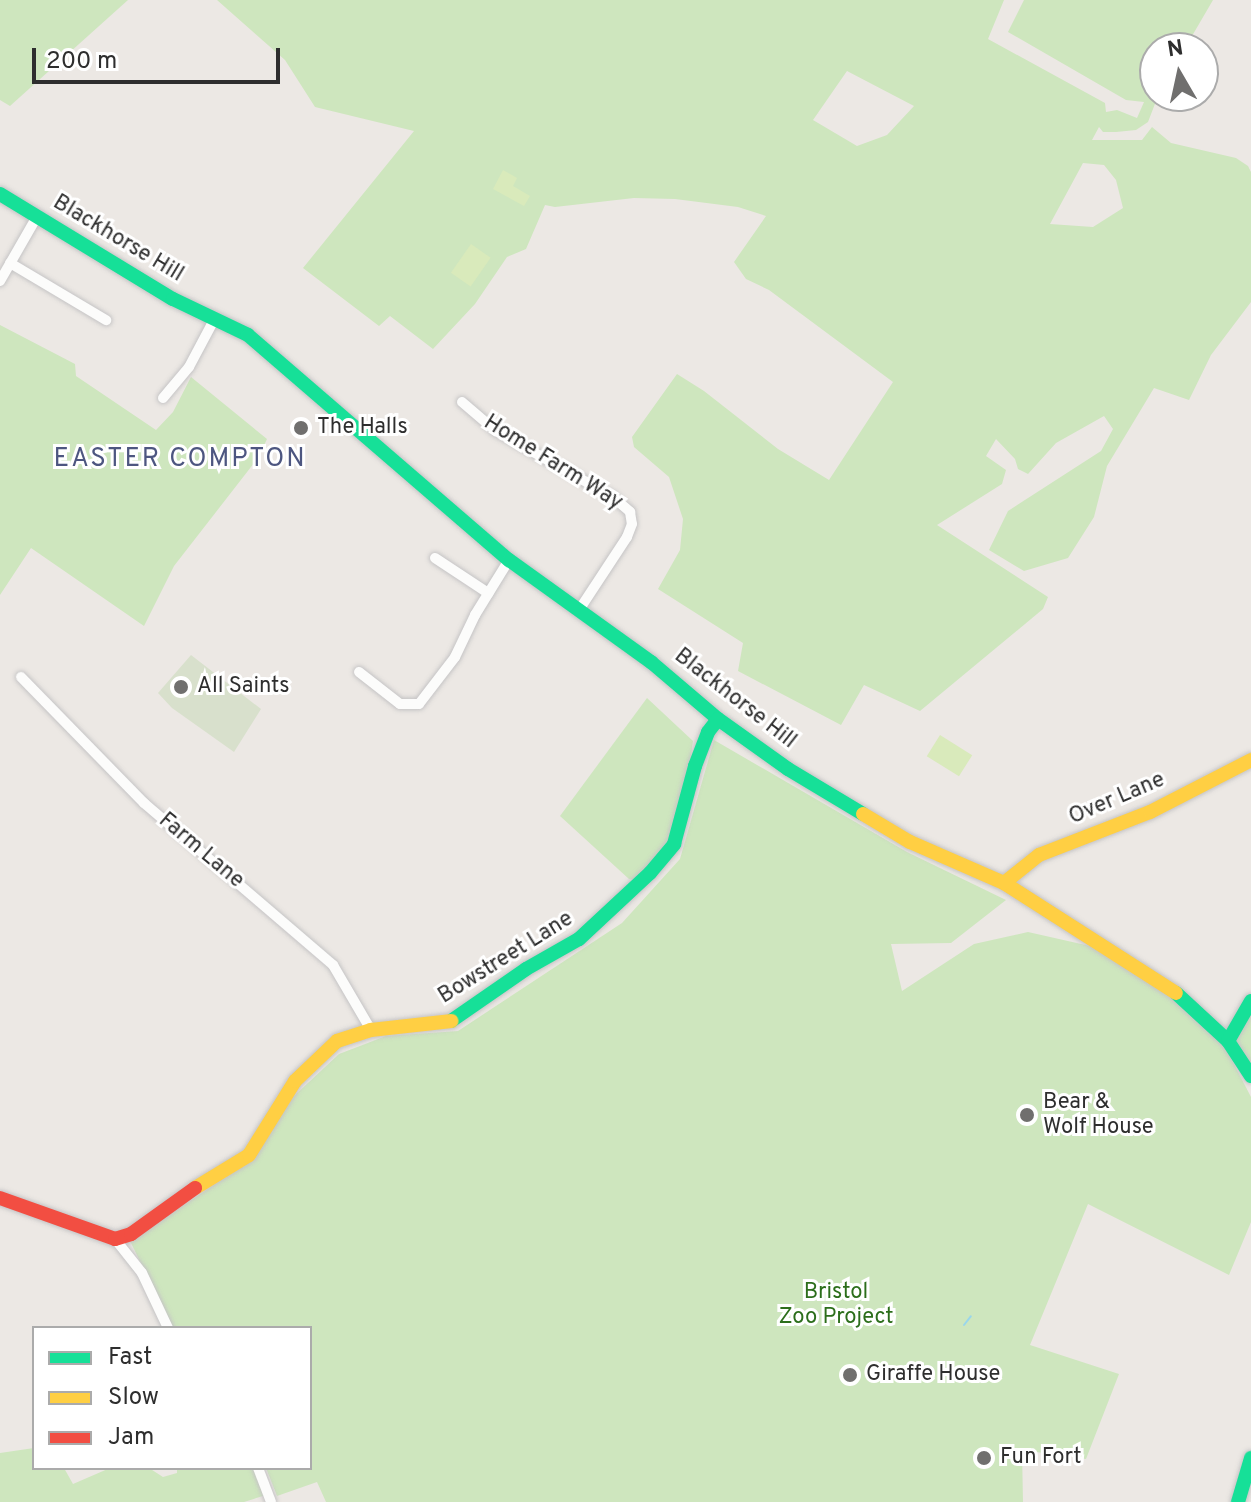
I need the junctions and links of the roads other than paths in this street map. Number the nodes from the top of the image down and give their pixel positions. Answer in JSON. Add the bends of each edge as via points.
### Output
{"nodes":[{"id":1,"x":0,"y":194,"type":"edge"},
{"id":2,"x":38,"y":215,"type":"junction"},
{"id":3,"x":6,"y":266,"type":"edge"},
{"id":4,"x":0,"y":281,"type":"edge"},
{"id":5,"x":215,"y":318,"type":"junction"},
{"id":6,"x":106,"y":320,"type":"dead end"},
{"id":7,"x":163,"y":398,"type":"dead end"},
{"id":8,"x":462,"y":402,"type":"dead end"},
{"id":9,"x":435,"y":558,"type":"dead end"},
{"id":10,"x":509,"y":560,"type":"junction"},
{"id":11,"x":488,"y":593,"type":"junction"},
{"id":12,"x":579,"y":610,"type":"junction"},
{"id":13,"x":21,"y":677,"type":"dead end"},
{"id":14,"x":359,"y":689,"type":"dead end"},
{"id":15,"x":718,"y":719,"type":"junction"},
{"id":16,"x":1251,"y":760,"type":"edge"},
{"id":17,"x":1004,"y":883,"type":"junction"},
{"id":18,"x":1251,"y":1001,"type":"edge"},
{"id":19,"x":371,"y":1030,"type":"junction"},
{"id":20,"x":1228,"y":1041,"type":"junction"},
{"id":21,"x":1251,"y":1076,"type":"edge"},
{"id":22,"x":0,"y":1198,"type":"edge"},
{"id":23,"x":131,"y":1234,"type":"junction"},
{"id":24,"x":115,"y":1239,"type":"junction"},
{"id":25,"x":130,"y":1255,"type":"junction"},
{"id":26,"x":167,"y":1326,"type":"edge"},
{"id":27,"x":1251,"y":1458,"type":"edge"},
{"id":28,"x":259,"y":1470,"type":"edge"},
{"id":29,"x":271,"y":1502,"type":"edge"},
{"id":30,"x":1238,"y":1502,"type":"edge"}],
"edges":[{"from":1,"to":2,"type":"main road","name":"Blackhorse Hill"},
{"from":2,"to":3,"type":"street"},
{"from":2,"to":5,"type":"main road","name":"Blackhorse Hill","via":[[173,299]]},
{"from":3,"to":4,"type":"street"},
{"from":3,"to":6,"type":"street"},
{"from":5,"to":7,"type":"street","via":[[189,367]]},
{"from":5,"to":10,"type":"main road","name":"Blackhorse Hill","via":[[268,350]]},
{"from":8,"to":12,"type":"street","name":"Home Farm Way","via":[[496,431],[613,497],[630,512],[627,537]]},
{"from":9,"to":11,"type":"street"},
{"from":10,"to":11,"type":"street"},
{"from":10,"to":12,"type":"main road","name":"Blackhorse Hill"},
{"from":11,"to":14,"type":"street","via":[[454,659],[419,704],[400,704],[363,675]]},
{"from":12,"to":15,"type":"main road","name":"Blackhorse Hill"},
{"from":13,"to":19,"type":"street","name":"Farm Lane","via":[[144,803],[333,965]]},
{"from":15,"to":17,"type":"main road","name":"Blackhorse Hill","via":[[788,769],[910,842]]},
{"from":15,"to":19,"type":"main road","name":"Bowstreet Lane","via":[[695,766],[674,844],[594,927],[452,1021]]},
{"from":16,"to":17,"type":"main road","name":"Over Lane","via":[[1150,812],[1039,855]]},
{"from":17,"to":20,"type":"main road","name":"Blackhorse Hill","via":[[1184,998]]},
{"from":18,"to":20,"type":"main road"},
{"from":19,"to":23,"type":"main road","name":"Bowstreet Lane","via":[[337,1041],[308,1065],[249,1155]]},
{"from":20,"to":21,"type":"main road","name":"Blackhorse Hill"},
{"from":22,"to":24,"type":"main road"},
{"from":23,"to":24,"type":"main road","name":"Bowstreet Lane"},
{"from":23,"to":25,"type":"street"},
{"from":24,"to":25,"type":"street"},
{"from":25,"to":26,"type":"street"},
{"from":27,"to":30,"type":"main road"},
{"from":28,"to":29,"type":"street"}]}
